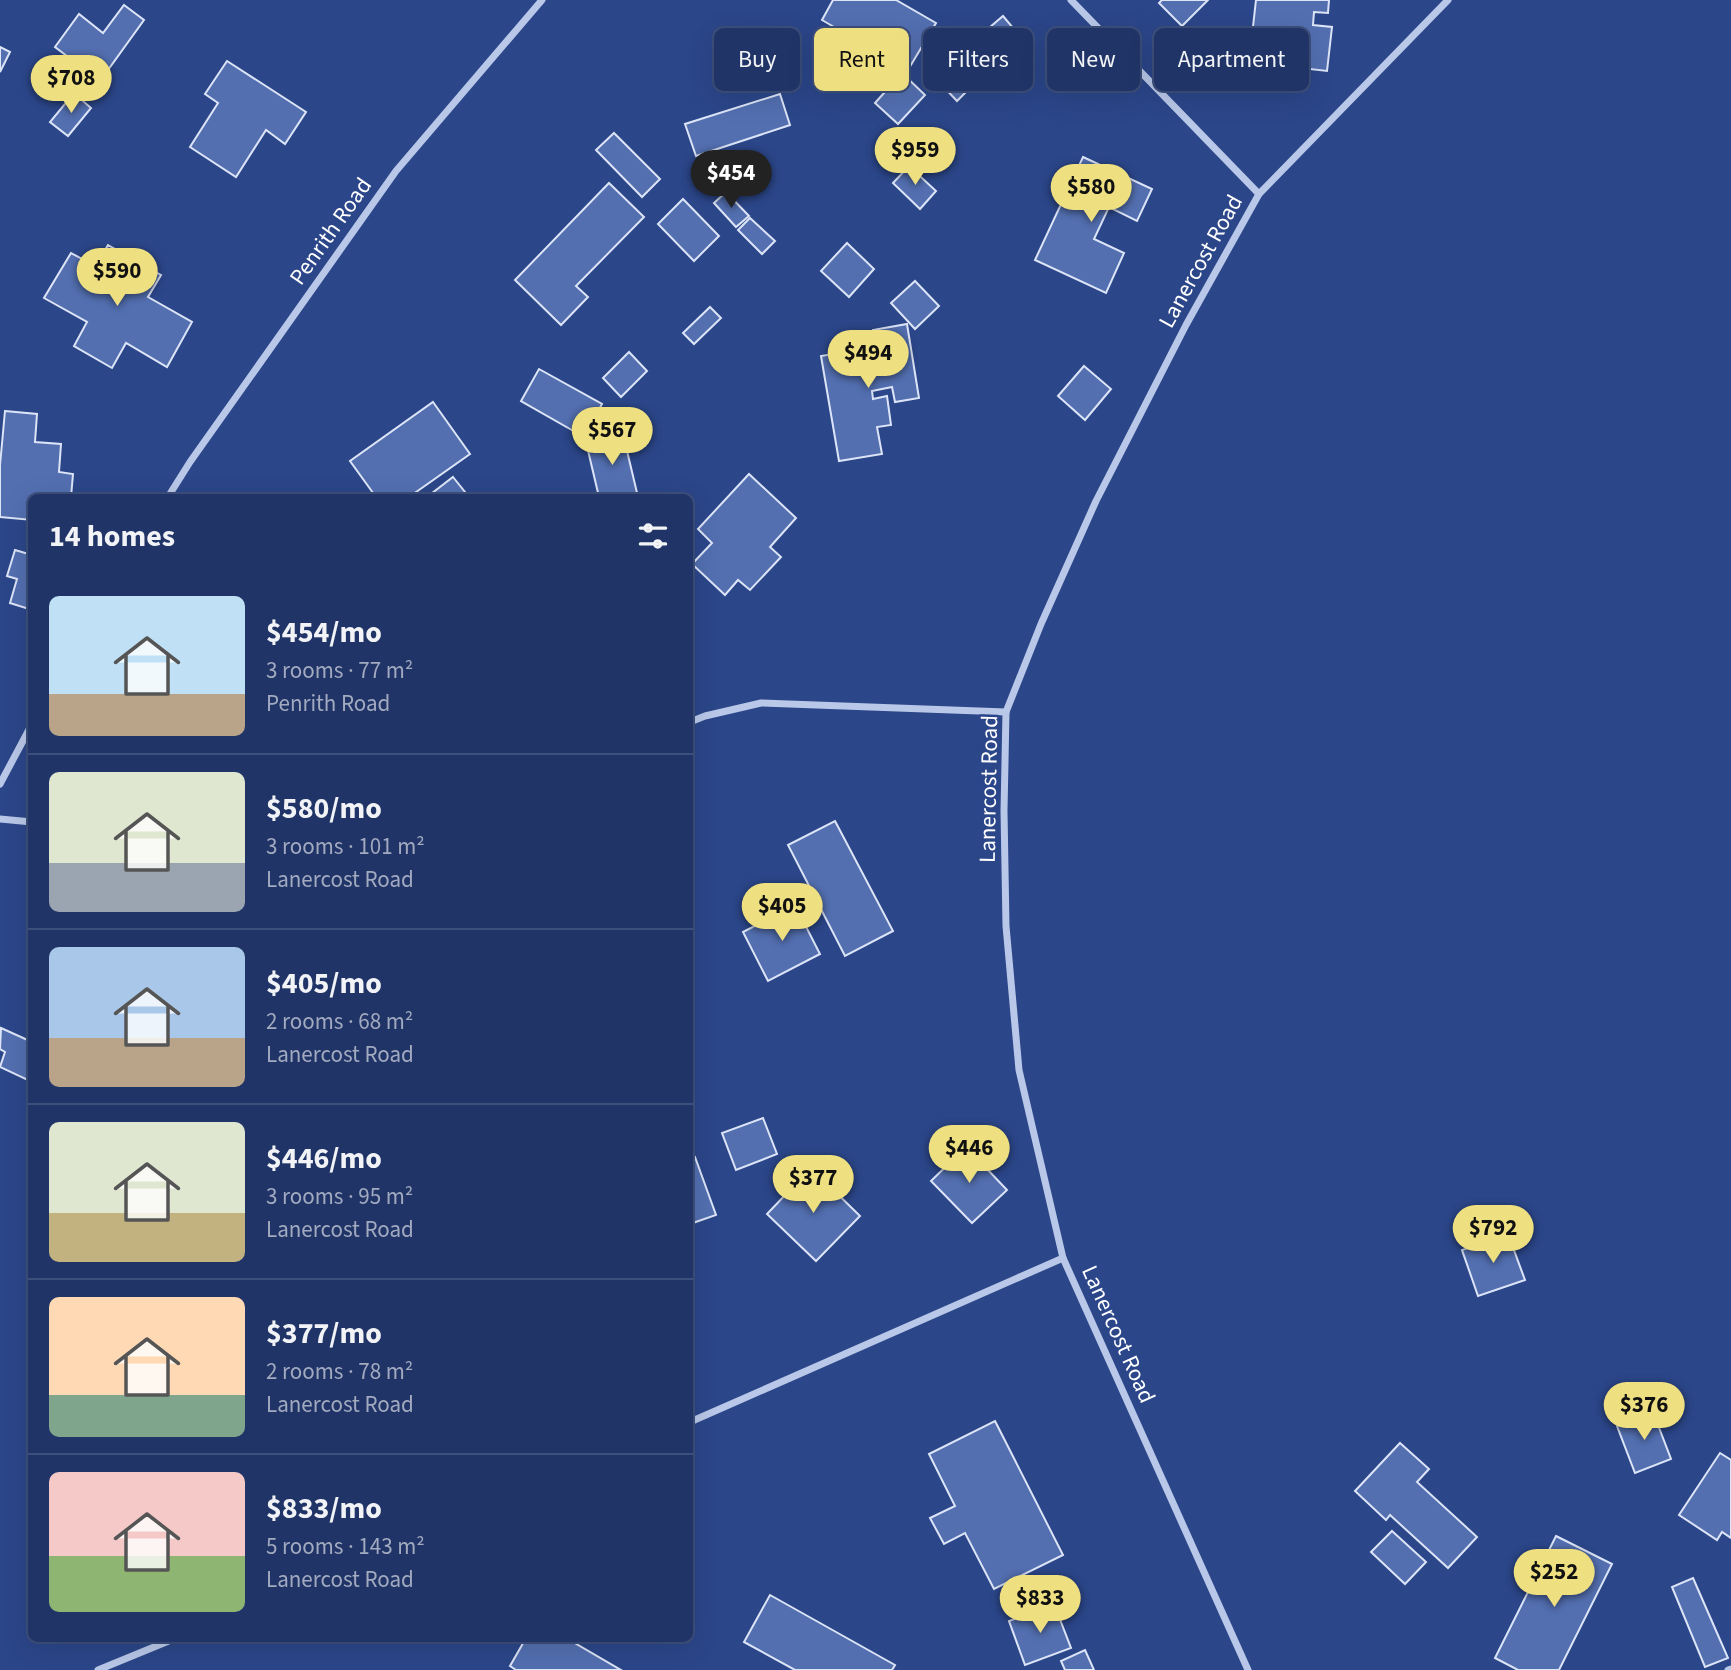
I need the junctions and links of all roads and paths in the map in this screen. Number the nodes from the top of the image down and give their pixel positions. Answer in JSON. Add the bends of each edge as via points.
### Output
{"nodes":[{"id":1,"x":542,"y":0,"type":"edge"},
{"id":2,"x":1071,"y":0,"type":"edge"},
{"id":3,"x":1448,"y":0,"type":"edge"},
{"id":4,"x":1259,"y":194,"type":"junction"},
{"id":5,"x":170,"y":494,"type":"edge"},
{"id":6,"x":1006,"y":712,"type":"junction"},
{"id":7,"x":693,"y":721,"type":"edge"},
{"id":8,"x":28,"y":732,"type":"edge"},
{"id":9,"x":0,"y":784,"type":"edge"},
{"id":10,"x":0,"y":819,"type":"edge"},
{"id":11,"x":28,"y":822,"type":"edge"},
{"id":12,"x":1063,"y":1258,"type":"junction"},
{"id":13,"x":693,"y":1421,"type":"edge"},
{"id":14,"x":166,"y":1642,"type":"edge"},
{"id":15,"x":97,"y":1670,"type":"edge"},
{"id":16,"x":1248,"y":1670,"type":"edge"}],
"edges":[{"from":1,"to":5,"type":"street","name":"Penrith Road","via":[[396,171]]},
{"from":2,"to":4,"type":"street"},
{"from":3,"to":4,"type":"street","name":"Lanercost Road"},
{"from":4,"to":6,"type":"street","name":"Lanercost Road","via":[[1096,501]]},
{"from":6,"to":7,"type":"street","via":[[761,703]]},
{"from":6,"to":12,"type":"street","name":"Lanercost Road","via":[[1006,926],[1018,1070]]},
{"from":8,"to":9,"type":"street"},
{"from":10,"to":11,"type":"street"},
{"from":12,"to":13,"type":"street"},
{"from":12,"to":16,"type":"street","name":"Lanercost Road"},
{"from":14,"to":15,"type":"street"}]}
